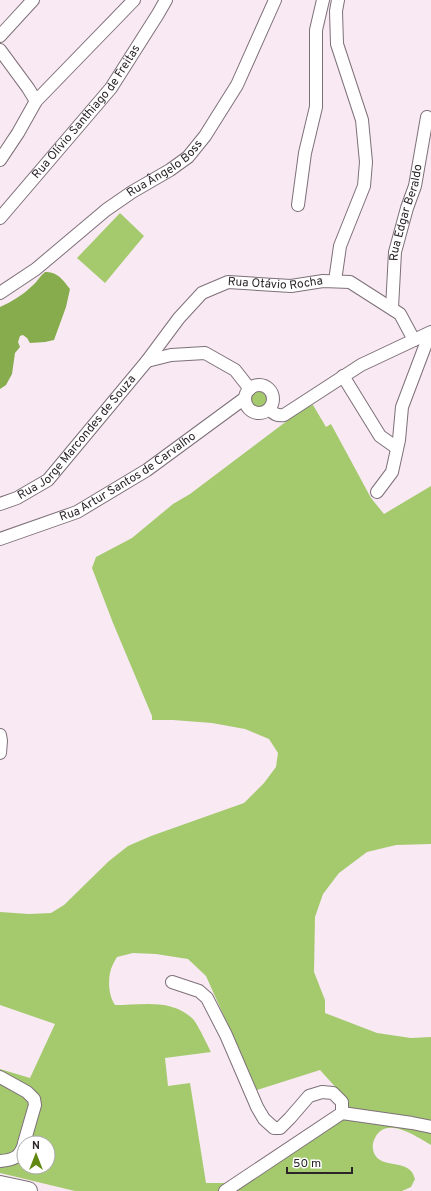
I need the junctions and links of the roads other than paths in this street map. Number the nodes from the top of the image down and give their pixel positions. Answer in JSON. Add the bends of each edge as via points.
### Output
{"nodes":[{"id":1,"x":33,"y":0,"type":"edge"},
{"id":2,"x":134,"y":0,"type":"edge"},
{"id":3,"x":166,"y":0,"type":"edge"},
{"id":4,"x":275,"y":0,"type":"edge"},
{"id":5,"x":323,"y":0,"type":"edge"},
{"id":6,"x":338,"y":0,"type":"edge"},
{"id":7,"x":0,"y":36,"type":"edge"},
{"id":8,"x":0,"y":50,"type":"edge"},
{"id":9,"x":36,"y":100,"type":"junction"},
{"id":10,"x":427,"y":117,"type":"dead end"},
{"id":11,"x":0,"y":160,"type":"edge"},
{"id":12,"x":298,"y":205,"type":"dead end"},
{"id":13,"x":0,"y":218,"type":"edge"},
{"id":14,"x":335,"y":281,"type":"junction"},
{"id":15,"x":0,"y":293,"type":"edge"},
{"id":16,"x":392,"y":308,"type":"junction"},
{"id":17,"x":414,"y":340,"type":"junction"},
{"id":18,"x":430,"y":340,"type":"edge"},
{"id":19,"x":147,"y":361,"type":"junction"},
{"id":20,"x":343,"y":376,"type":"junction"},
{"id":21,"x":247,"y":394,"type":"junction"},
{"id":22,"x":269,"y":409,"type":"junction"},
{"id":23,"x":397,"y":448,"type":"junction"},
{"id":24,"x":377,"y":492,"type":"dead end"},
{"id":25,"x":0,"y":504,"type":"edge"},
{"id":26,"x":0,"y":539,"type":"edge"},
{"id":27,"x":0,"y":735,"type":"edge"},
{"id":28,"x":0,"y":753,"type":"edge"},
{"id":29,"x":172,"y":982,"type":"dead end"},
{"id":30,"x":0,"y":1077,"type":"edge"},
{"id":31,"x":342,"y":1113,"type":"junction"},
{"id":32,"x":431,"y":1128,"type":"edge"},
{"id":33,"x":26,"y":1135,"type":"edge"},
{"id":34,"x":16,"y":1157,"type":"edge"},
{"id":35,"x":0,"y":1161,"type":"edge"},
{"id":36,"x":0,"y":1185,"type":"edge"},
{"id":37,"x":28,"y":1191,"type":"edge"},
{"id":38,"x":225,"y":1191,"type":"edge"}],
"edges":[{"from":1,"to":7,"type":"street"},
{"from":2,"to":9,"type":"street"},
{"from":3,"to":13,"type":"street","name":"Rua Olívio Santhiago de Freitas","via":[[111,88]]},
{"from":4,"to":15,"type":"street","name":"Rua Ângelo Boss","via":[[237,85],[205,136],[188,157],[106,210],[36,269]]},
{"from":5,"to":12,"type":"street","via":[[316,30],[316,107],[305,153]]},
{"from":6,"to":14,"type":"street","via":[[337,44],[362,120],[366,162],[364,186],[340,246]]},
{"from":8,"to":9,"type":"street"},
{"from":9,"to":11,"type":"street"},
{"from":10,"to":16,"type":"street","name":"Rua Edgar Beraldo","via":[[415,186],[394,252]]},
{"from":14,"to":16,"type":"street","name":"Rua Otávio Rocha","via":[[350,282]]},
{"from":14,"to":19,"type":"street","name":"Rua Otávio Rocha","via":[[323,280],[291,286],[228,282],[202,293],[179,318]]},
{"from":16,"to":17,"type":"street","name":"Rua Otávio Rocha","via":[[400,314]]},
{"from":17,"to":18,"type":"street"},
{"from":17,"to":20,"type":"street"},
{"from":18,"to":23,"type":"street","via":[[402,407]]},
{"from":19,"to":21,"type":"street","via":[[171,355],[205,353],[235,370]]},
{"from":19,"to":25,"type":"street","name":"Rua Jorge Marcondes de Souza","via":[[48,480],[17,498]]},
{"from":20,"to":22,"type":"street","via":[[284,415],[275,415]]},
{"from":20,"to":23,"type":"street","via":[[380,436]]},
{"from":21,"to":22,"type":"street","via":[[247,406],[250,410],[260,414]]},
{"from":21,"to":22,"type":"street","via":[[258,385],[268,388],[274,399]]},
{"from":21,"to":26,"type":"street","name":"Rua Artur Santos de Carvalho","via":[[147,470],[77,512]]},
{"from":23,"to":24,"type":"street","via":[[392,472]]},
{"from":27,"to":28,"type":"street"},
{"from":29,"to":31,"type":"street","via":[[199,991],[207,998],[257,1107],[264,1119],[274,1128],[280,1128],[309,1096],[322,1092],[333,1093],[342,1102]]},
{"from":30,"to":33,"type":"street","via":[[27,1092],[34,1099],[35,1105]]},
{"from":31,"to":32,"type":"street"},
{"from":31,"to":38,"type":"street"},
{"from":34,"to":35,"type":"street"},
{"from":36,"to":37,"type":"highway"}]}
